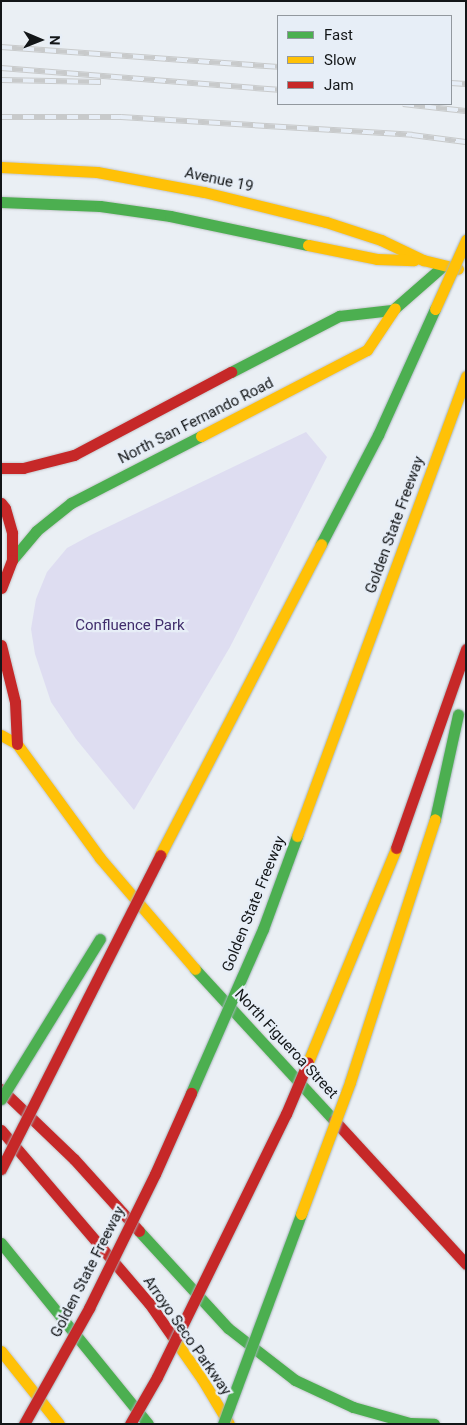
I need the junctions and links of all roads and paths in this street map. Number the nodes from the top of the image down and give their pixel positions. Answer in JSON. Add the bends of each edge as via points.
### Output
{"nodes":[{"id":1,"x":1,"y":167,"type":"edge"},
{"id":2,"x":1,"y":202,"type":"edge"},
{"id":3,"x":466,"y":240,"type":"edge"},
{"id":4,"x":423,"y":260,"type":"junction"},
{"id":5,"x":443,"y":266,"type":"junction"},
{"id":6,"x":466,"y":271,"type":"edge"},
{"id":7,"x":392,"y":310,"type":"junction"},
{"id":8,"x":466,"y":376,"type":"edge"},
{"id":9,"x":1,"y":468,"type":"edge"},
{"id":10,"x":1,"y":502,"type":"edge"},
{"id":11,"x":12,"y":560,"type":"junction"},
{"id":12,"x":1,"y":588,"type":"edge"},
{"id":13,"x":1,"y":645,"type":"edge"},
{"id":14,"x":466,"y":649,"type":"edge"},
{"id":15,"x":466,"y":677,"type":"edge"},
{"id":16,"x":1,"y":734,"type":"edge"},
{"id":17,"x":17,"y":744,"type":"junction"},
{"id":18,"x":203,"y":771,"type":"junction"},
{"id":19,"x":120,"y":906,"type":"dead end"},
{"id":20,"x":105,"y":931,"type":"dead end"},
{"id":21,"x":1,"y":1089,"type":"edge"},
{"id":22,"x":1,"y":1099,"type":"edge"},
{"id":23,"x":1,"y":1130,"type":"edge"},
{"id":24,"x":1,"y":1169,"type":"edge"},
{"id":25,"x":1,"y":1243,"type":"edge"},
{"id":26,"x":466,"y":1264,"type":"edge"},
{"id":27,"x":1,"y":1351,"type":"edge"},
{"id":28,"x":24,"y":1424,"type":"edge"},
{"id":29,"x":59,"y":1424,"type":"edge"},
{"id":30,"x":130,"y":1424,"type":"edge"},
{"id":31,"x":148,"y":1424,"type":"edge"},
{"id":32,"x":223,"y":1424,"type":"edge"},
{"id":33,"x":228,"y":1424,"type":"edge"},
{"id":34,"x":434,"y":1424,"type":"edge"}],
"edges":[{"from":1,"to":4,"type":"main road","name":"Avenue 19","via":[[97,172],[204,192],[326,222],[381,240]]},
{"from":2,"to":4,"type":"main road","name":"Avenue 19","via":[[100,206],[170,216],[377,259]]},
{"from":3,"to":18,"type":"main road","bridge":true,"via":[[378,436]]},
{"from":4,"to":5,"type":"main road","name":"Avenue 19"},
{"from":5,"to":6,"type":"main road"},
{"from":5,"to":7,"type":"main road","name":"North San Fernando Road"},
{"from":7,"to":9,"type":"main road","name":"North San Fernando Road","via":[[339,316],[74,455],[23,468]]},
{"from":7,"to":11,"type":"main road","name":"North San Fernando Road","via":[[367,350],[71,503],[36,531]]},
{"from":8,"to":28,"type":"main road","name":"Golden State Freeway","bridge":true,"via":[[263,929],[154,1174],[89,1308]]},
{"from":10,"to":11,"type":"main road","via":[[12,533]]},
{"from":11,"to":12,"type":"main road"},
{"from":13,"to":17,"type":"main road","via":[[15,702]]},
{"from":14,"to":30,"type":"main road","bridge":true,"via":[[387,873],[286,1114],[157,1377]]},
{"from":15,"to":32,"type":"main road","bridge":true,"via":[[436,816],[350,1082]]},
{"from":16,"to":17,"type":"main road","name":"North Figueroa Street"},
{"from":17,"to":26,"type":"main road","name":"North Figueroa Street","via":[[100,858],[183,955]]},
{"from":18,"to":19,"type":"main road","bridge":true},
{"from":18,"to":24,"type":"main road","bridge":true},
{"from":20,"to":22,"type":"main road","bridge":true},
{"from":21,"to":34,"type":"main road","via":[[74,1159],[228,1328],[288,1374],[353,1408],[410,1423]]},
{"from":23,"to":33,"type":"main road","name":"Arroyo Seco Parkway","via":[[149,1303],[202,1379]]},
{"from":25,"to":31,"type":"main road"},
{"from":27,"to":29,"type":"main road"}]}
